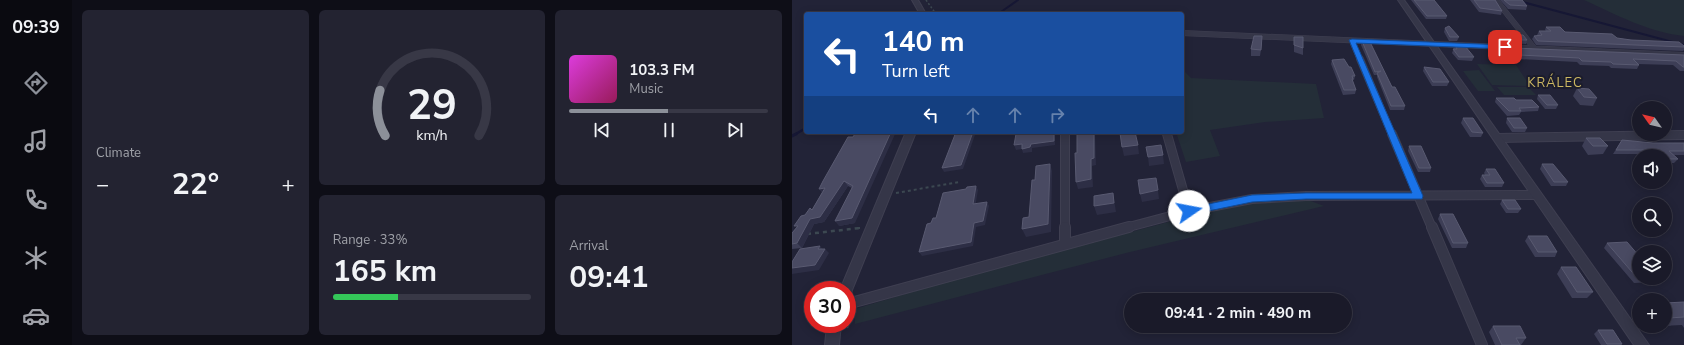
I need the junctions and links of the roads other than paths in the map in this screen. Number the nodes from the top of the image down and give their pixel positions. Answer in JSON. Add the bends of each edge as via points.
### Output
{"nodes":[{"id":1,"x":915,"y":0,"type":"edge"},
{"id":2,"x":1401,"y":0,"type":"edge"},
{"id":3,"x":1496,"y":0,"type":"edge"},
{"id":4,"x":922,"y":12,"type":"edge"},
{"id":5,"x":1184,"y":33,"type":"edge"},
{"id":6,"x":1352,"y":40,"type":"junction"},
{"id":7,"x":1430,"y":43,"type":"junction"},
{"id":8,"x":1534,"y":48,"type":"junction"},
{"id":9,"x":1684,"y":55,"type":"edge"},
{"id":10,"x":911,"y":134,"type":"edge"},
{"id":11,"x":1065,"y":134,"type":"edge"},
{"id":12,"x":1168,"y":134,"type":"edge"},
{"id":13,"x":1684,"y":135,"type":"edge"},
{"id":14,"x":1498,"y":138,"type":"junction"},
{"id":15,"x":1537,"y":195,"type":"junction"},
{"id":16,"x":1418,"y":196,"type":"junction"},
{"id":17,"x":1189,"y":211,"type":"junction"},
{"id":18,"x":1065,"y":244,"type":"junction"},
{"id":19,"x":850,"y":281,"type":"edge"},
{"id":20,"x":856,"y":302,"type":"edge"},
{"id":21,"x":833,"y":333,"type":"edge"},
{"id":22,"x":832,"y":345,"type":"edge"},
{"id":23,"x":1482,"y":345,"type":"edge"},
{"id":24,"x":1642,"y":345,"type":"edge"}],
"edges":[{"from":1,"to":4,"type":"street"},
{"from":2,"to":7,"type":"street"},
{"from":3,"to":8,"type":"street"},
{"from":5,"to":6,"type":"street"},
{"from":6,"to":7,"type":"street"},
{"from":6,"to":16,"type":"street"},
{"from":7,"to":8,"type":"street"},
{"from":7,"to":14,"type":"street"},
{"from":8,"to":9,"type":"street"},
{"from":10,"to":19,"type":"street"},
{"from":11,"to":18,"type":"street"},
{"from":12,"to":17,"type":"street"},
{"from":13,"to":14,"type":"street"},
{"from":14,"to":15,"type":"street"},
{"from":15,"to":16,"type":"street"},
{"from":15,"to":24,"type":"street"},
{"from":16,"to":17,"type":"street","via":[[1306,196],[1252,199]]},
{"from":16,"to":23,"type":"street"},
{"from":17,"to":18,"type":"street"},
{"from":18,"to":20,"type":"street"},
{"from":21,"to":22,"type":"street"}]}
